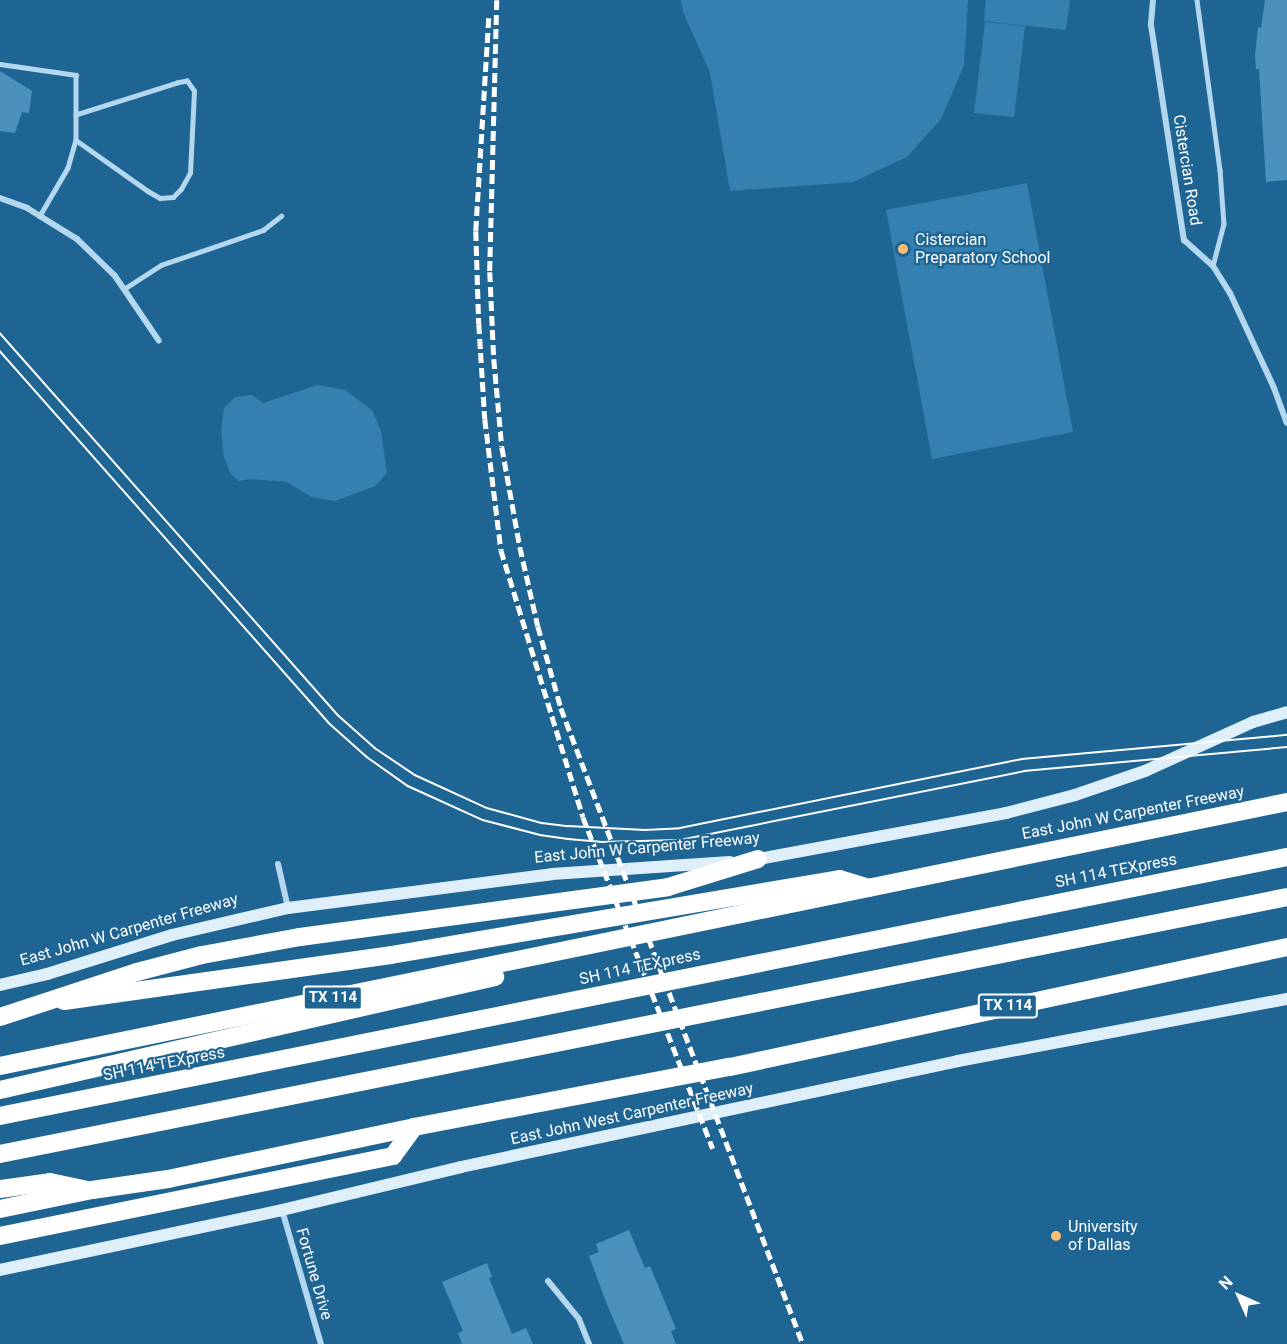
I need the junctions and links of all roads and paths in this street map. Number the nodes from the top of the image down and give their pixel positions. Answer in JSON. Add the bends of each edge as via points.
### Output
{"nodes":[{"id":1,"x":1153,"y":0,"type":"edge"},
{"id":2,"x":1197,"y":0,"type":"edge"},
{"id":3,"x":0,"y":64,"type":"edge"},
{"id":4,"x":76,"y":115,"type":"junction"},
{"id":5,"x":76,"y":140,"type":"junction"},
{"id":6,"x":0,"y":198,"type":"edge"},
{"id":7,"x":40,"y":216,"type":"junction"},
{"id":8,"x":281,"y":216,"type":"dead end"},
{"id":9,"x":1213,"y":266,"type":"junction"},
{"id":10,"x":123,"y":289,"type":"junction"},
{"id":11,"x":159,"y":341,"type":"dead end"},
{"id":12,"x":1287,"y":423,"type":"edge"},
{"id":13,"x":1287,"y":712,"type":"edge"},
{"id":14,"x":1287,"y":802,"type":"edge"},
{"id":15,"x":1287,"y":857,"type":"edge"},
{"id":16,"x":759,"y":859,"type":"junction"},
{"id":17,"x":278,"y":864,"type":"dead end"},
{"id":18,"x":870,"y":889,"type":"junction"},
{"id":19,"x":1287,"y":897,"type":"edge"},
{"id":20,"x":288,"y":908,"type":"junction"},
{"id":21,"x":667,"y":930,"type":"junction"},
{"id":22,"x":1287,"y":947,"type":"edge"},
{"id":23,"x":0,"y":986,"type":"edge"},
{"id":24,"x":1287,"y":999,"type":"edge"},
{"id":25,"x":0,"y":1010,"type":"edge"},
{"id":26,"x":0,"y":1017,"type":"edge"},
{"id":27,"x":0,"y":1066,"type":"edge"},
{"id":28,"x":0,"y":1090,"type":"edge"},
{"id":29,"x":0,"y":1116,"type":"edge"},
{"id":30,"x":414,"y":1126,"type":"junction"},
{"id":31,"x":0,"y":1154,"type":"edge"},
{"id":32,"x":0,"y":1189,"type":"edge"},
{"id":33,"x":92,"y":1190,"type":"junction"},
{"id":34,"x":0,"y":1209,"type":"edge"},
{"id":35,"x":282,"y":1210,"type":"junction"},
{"id":36,"x":0,"y":1236,"type":"edge"},
{"id":37,"x":0,"y":1270,"type":"edge"},
{"id":38,"x":548,"y":1281,"type":"dead end"},
{"id":39,"x":321,"y":1344,"type":"edge"},
{"id":40,"x":589,"y":1344,"type":"edge"}],
"edges":[{"from":1,"to":9,"type":"street","name":"Cistercian Road","via":[[1150,25],[1184,240]]},
{"from":2,"to":9,"type":"lane","via":[[1224,224]]},
{"from":3,"to":4,"type":"lane","via":[[76,75]]},
{"from":4,"to":5,"type":"lane"},
{"from":4,"to":5,"type":"lane","via":[[177,83],[187,81],[194,91],[190,173],[173,197],[160,198],[148,191]]},
{"from":5,"to":7,"type":"lane","via":[[69,168]]},
{"from":6,"to":7,"type":"street"},
{"from":7,"to":10,"type":"street","via":[[77,239]]},
{"from":8,"to":10,"type":"lane","via":[[263,230],[161,265]]},
{"from":9,"to":12,"type":"street","name":"Cistercian Road","via":[[1230,293]]},
{"from":10,"to":11,"type":"street"},
{"from":13,"to":16,"type":"main road","name":"East John W Carpenter Freeway","via":[[1253,722],[1145,771],[1075,795],[1006,813]]},
{"from":14,"to":18,"type":"highway","name":"East John W Carpenter Freeway","number":"TX 114"},
{"from":15,"to":29,"type":"highway","name":"SH 114 TEXpress"},
{"from":16,"to":20,"type":"main road","name":"East John W Carpenter Freeway","via":[[552,874]]},
{"from":16,"to":26,"type":"highway","bridge":true,"via":[[668,887],[300,937],[202,955]]},
{"from":17,"to":20,"type":"street"},
{"from":18,"to":21,"type":"highway","name":"East John W Carpenter Freeway","number":"TX 114"},
{"from":18,"to":25,"type":"highway","via":[[840,879],[391,955]]},
{"from":19,"to":31,"type":"highway"},
{"from":20,"to":23,"type":"main road","name":"East John W Carpenter Freeway","via":[[172,934]]},
{"from":21,"to":27,"type":"highway","name":"East John W Carpenter Freeway","number":"TX 114"},
{"from":21,"to":28,"type":"highway","via":[[626,947]]},
{"from":22,"to":30,"type":"highway","number":"TX 114","via":[[730,1067]]},
{"from":24,"to":35,"type":"main road","name":"East John West Carpenter Freeway","via":[[958,1061],[461,1167]]},
{"from":30,"to":33,"type":"highway","number":"TX 114","via":[[168,1179]]},
{"from":30,"to":36,"type":"highway","via":[[393,1156]]},
{"from":32,"to":33,"type":"highway","via":[[50,1182]]},
{"from":33,"to":34,"type":"highway","number":"TX 114"},
{"from":35,"to":37,"type":"main road"},
{"from":35,"to":39,"type":"street","name":"Fortune Drive"},
{"from":38,"to":40,"type":"street","via":[[579,1319]]}]}
